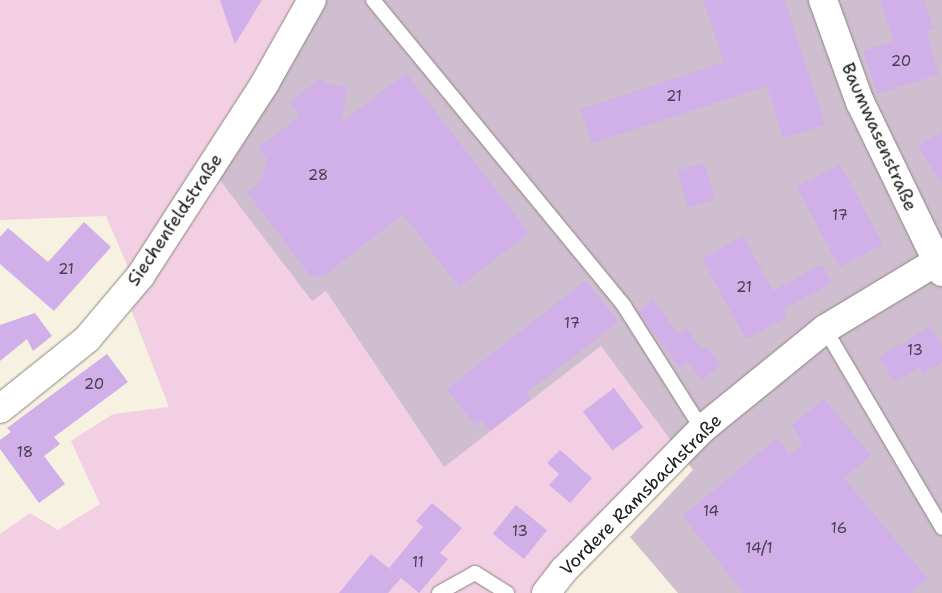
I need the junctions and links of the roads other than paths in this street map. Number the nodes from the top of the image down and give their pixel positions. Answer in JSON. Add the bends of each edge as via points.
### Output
{"nodes":[{"id":1,"x":312,"y":0,"type":"edge"},
{"id":2,"x":373,"y":0,"type":"edge"},
{"id":3,"x":824,"y":0,"type":"edge"},
{"id":4,"x":940,"y":264,"type":"edge"},
{"id":5,"x":825,"y":330,"type":"junction"},
{"id":6,"x":0,"y":410,"type":"edge"},
{"id":7,"x":702,"y":429,"type":"junction"},
{"id":8,"x":942,"y":528,"type":"edge"},
{"id":9,"x":439,"y":593,"type":"edge"},
{"id":10,"x":507,"y":593,"type":"edge"},
{"id":11,"x":546,"y":593,"type":"edge"}],
"edges":[{"from":1,"to":6,"type":"street","name":"Siechenfeldstraße","via":[[265,83],[142,275],[86,339]]},
{"from":2,"to":7,"type":"lane","via":[[624,306]]},
{"from":3,"to":4,"type":"street","name":"Baumwasenstraße","via":[[860,102]]},
{"from":4,"to":5,"type":"street","name":"Vordere Ramsbachstraße"},
{"from":5,"to":7,"type":"street","name":"Vordere Ramsbachstraße"},
{"from":5,"to":8,"type":"lane"},
{"from":7,"to":11,"type":"street","name":"Vordere Ramsbachstraße"},
{"from":9,"to":10,"type":"lane","via":[[475,574]]}]}
